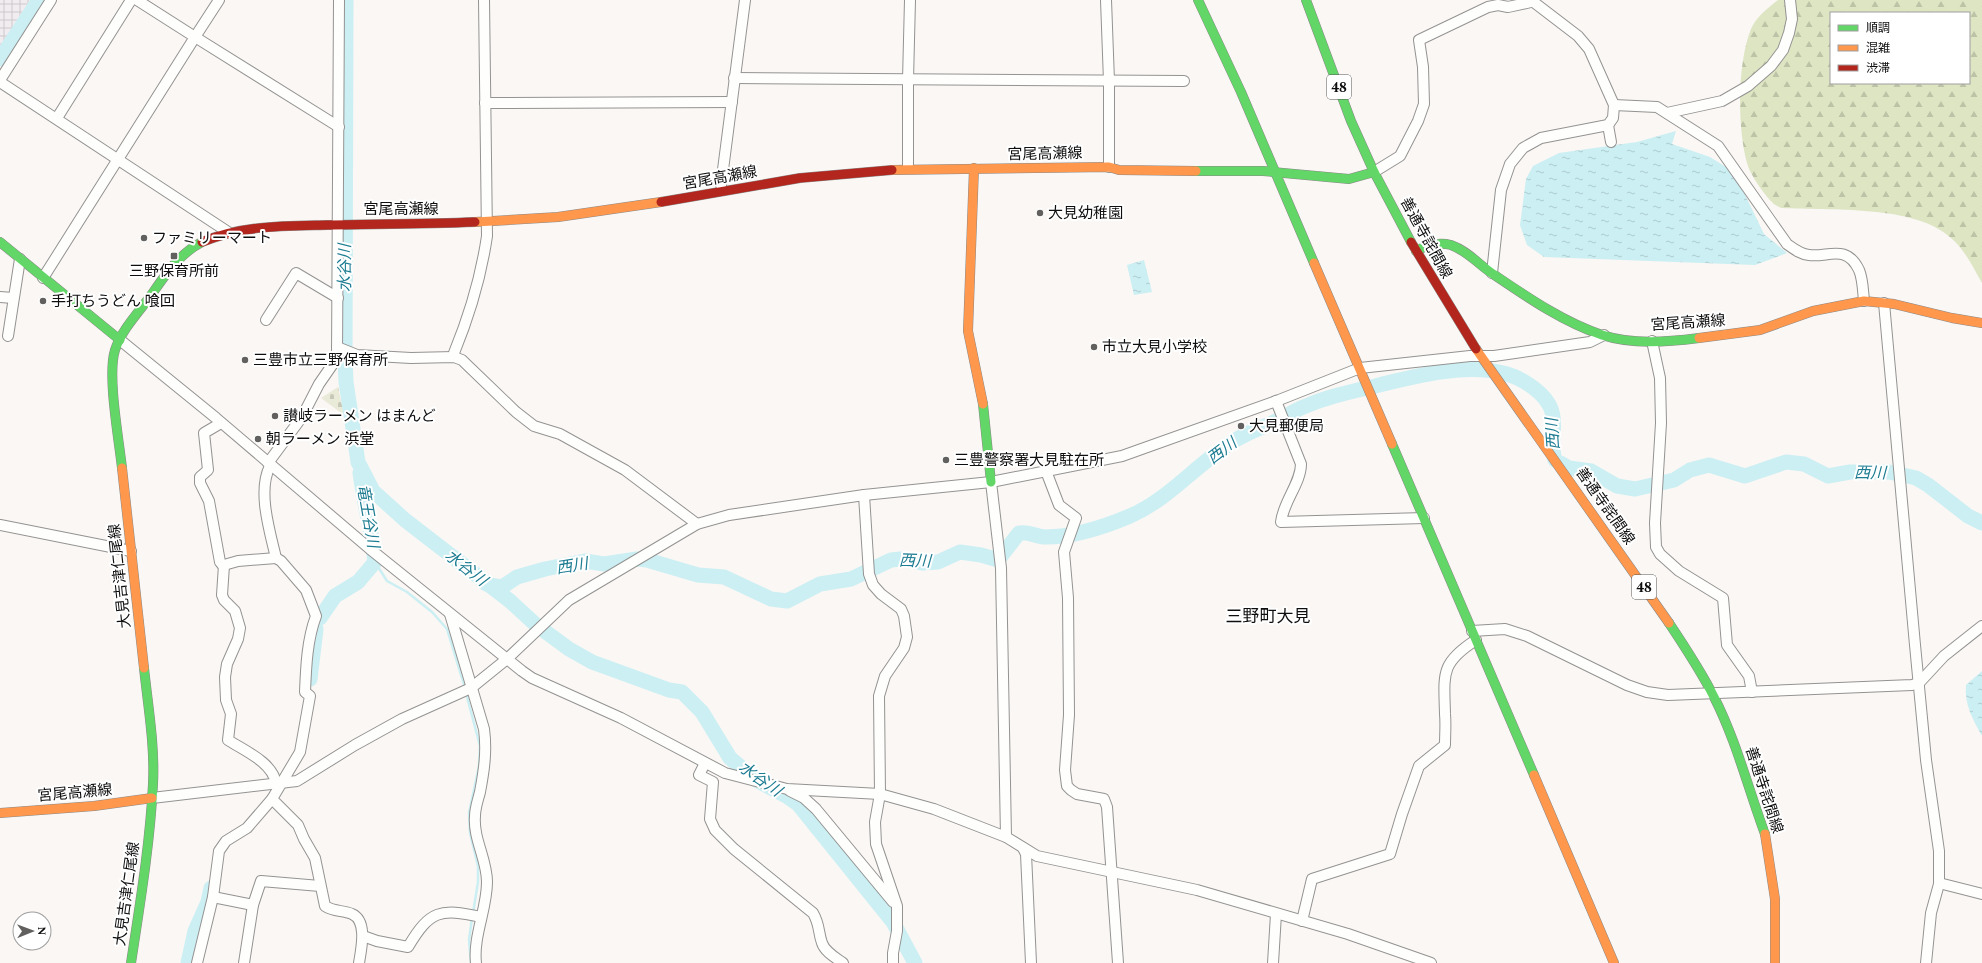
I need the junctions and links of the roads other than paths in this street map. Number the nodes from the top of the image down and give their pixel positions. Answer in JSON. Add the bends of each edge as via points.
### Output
{"nodes":[{"id":1,"x":52,"y":0,"type":"edge"},
{"id":2,"x":131,"y":0,"type":"edge"},
{"id":3,"x":137,"y":0,"type":"edge"},
{"id":4,"x":219,"y":0,"type":"edge"},
{"id":5,"x":339,"y":0,"type":"edge"},
{"id":6,"x":484,"y":0,"type":"edge"},
{"id":7,"x":745,"y":0,"type":"edge"},
{"id":8,"x":910,"y":0,"type":"edge"},
{"id":9,"x":1106,"y":0,"type":"edge"},
{"id":10,"x":1198,"y":0,"type":"edge"},
{"id":11,"x":1306,"y":0,"type":"edge"},
{"id":12,"x":1790,"y":0,"type":"edge"},
{"id":13,"x":1531,"y":1,"type":"edge"},
{"id":14,"x":195,"y":37,"type":"junction"},
{"id":15,"x":734,"y":78,"type":"junction"},
{"id":16,"x":908,"y":80,"type":"junction"},
{"id":17,"x":0,"y":81,"type":"edge"},
{"id":18,"x":1109,"y":81,"type":"junction"},
{"id":19,"x":1184,"y":81,"type":"dead end"},
{"id":20,"x":732,"y":102,"type":"junction"},
{"id":21,"x":485,"y":103,"type":"junction"},
{"id":22,"x":1614,"y":105,"type":"junction"},
{"id":23,"x":1667,"y":113,"type":"junction"},
{"id":24,"x":57,"y":118,"type":"junction"},
{"id":25,"x":1608,"y":125,"type":"junction"},
{"id":26,"x":339,"y":127,"type":"junction"},
{"id":27,"x":1611,"y":142,"type":"dead end"},
{"id":28,"x":119,"y":159,"type":"junction"},
{"id":29,"x":1109,"y":167,"type":"junction"},
{"id":30,"x":908,"y":168,"type":"junction"},
{"id":31,"x":974,"y":168,"type":"junction"},
{"id":32,"x":1275,"y":172,"type":"junction"},
{"id":33,"x":1374,"y":172,"type":"junction"},
{"id":34,"x":721,"y":184,"type":"dead end"},
{"id":35,"x":487,"y":222,"type":"junction"},
{"id":36,"x":338,"y":225,"type":"junction"},
{"id":37,"x":228,"y":232,"type":"junction"},
{"id":38,"x":0,"y":242,"type":"edge"},
{"id":39,"x":1416,"y":251,"type":"junction"},
{"id":40,"x":20,"y":259,"type":"junction"},
{"id":41,"x":1492,"y":273,"type":"junction"},
{"id":42,"x":44,"y":278,"type":"junction"},
{"id":43,"x":0,"y":297,"type":"edge"},
{"id":44,"x":14,"y":298,"type":"junction"},
{"id":45,"x":338,"y":298,"type":"junction"},
{"id":46,"x":1864,"y":301,"type":"junction"},
{"id":47,"x":1884,"y":303,"type":"junction"},
{"id":48,"x":266,"y":320,"type":"dead end"},
{"id":49,"x":1982,"y":323,"type":"edge"},
{"id":50,"x":1604,"y":335,"type":"junction"},
{"id":51,"x":8,"y":336,"type":"dead end"},
{"id":52,"x":120,"y":340,"type":"junction"},
{"id":53,"x":1652,"y":341,"type":"junction"},
{"id":54,"x":338,"y":347,"type":"junction"},
{"id":55,"x":1480,"y":356,"type":"junction"},
{"id":56,"x":454,"y":357,"type":"junction"},
{"id":57,"x":1360,"y":368,"type":"junction"},
{"id":58,"x":1276,"y":401,"type":"junction"},
{"id":59,"x":221,"y":423,"type":"junction"},
{"id":60,"x":269,"y":465,"type":"junction"},
{"id":61,"x":1046,"y":471,"type":"junction"},
{"id":62,"x":991,"y":482,"type":"junction"},
{"id":63,"x":864,"y":495,"type":"junction"},
{"id":64,"x":1424,"y":518,"type":"junction"},
{"id":65,"x":698,"y":524,"type":"junction"},
{"id":66,"x":0,"y":525,"type":"edge"},
{"id":67,"x":131,"y":551,"type":"junction"},
{"id":68,"x":276,"y":558,"type":"junction"},
{"id":69,"x":224,"y":567,"type":"junction"},
{"id":70,"x":450,"y":614,"type":"junction"},
{"id":71,"x":1982,"y":626,"type":"edge"},
{"id":72,"x":1474,"y":635,"type":"junction"},
{"id":73,"x":508,"y":659,"type":"junction"},
{"id":74,"x":1919,"y":683,"type":"junction"},
{"id":75,"x":468,"y":689,"type":"junction"},
{"id":76,"x":1752,"y":692,"type":"junction"},
{"id":77,"x":1712,"y":694,"type":"junction"},
{"id":78,"x":705,"y":763,"type":"junction"},
{"id":79,"x":280,"y":783,"type":"junction"},
{"id":80,"x":787,"y":789,"type":"junction"},
{"id":81,"x":880,"y":794,"type":"junction"},
{"id":82,"x":152,"y":798,"type":"junction"},
{"id":83,"x":272,"y":799,"type":"junction"},
{"id":84,"x":0,"y":812,"type":"edge"},
{"id":85,"x":1006,"y":837,"type":"junction"},
{"id":86,"x":1023,"y":848,"type":"junction"},
{"id":87,"x":1110,"y":872,"type":"junction"},
{"id":88,"x":1939,"y":883,"type":"junction"},
{"id":89,"x":320,"y":886,"type":"junction"},
{"id":90,"x":1982,"y":894,"type":"edge"},
{"id":91,"x":213,"y":897,"type":"junction"},
{"id":92,"x":253,"y":905,"type":"junction"},
{"id":93,"x":897,"y":906,"type":"junction"},
{"id":94,"x":1276,"y":914,"type":"junction"},
{"id":95,"x":476,"y":916,"type":"junction"},
{"id":96,"x":1302,"y":921,"type":"junction"},
{"id":97,"x":363,"y":936,"type":"junction"},
{"id":98,"x":131,"y":963,"type":"edge"},
{"id":99,"x":197,"y":963,"type":"edge"},
{"id":100,"x":244,"y":963,"type":"edge"},
{"id":101,"x":359,"y":963,"type":"edge"},
{"id":102,"x":476,"y":963,"type":"edge"},
{"id":103,"x":843,"y":963,"type":"edge"},
{"id":104,"x":893,"y":963,"type":"edge"},
{"id":105,"x":1031,"y":963,"type":"edge"},
{"id":106,"x":1118,"y":963,"type":"edge"},
{"id":107,"x":1273,"y":963,"type":"edge"},
{"id":108,"x":1431,"y":963,"type":"edge"},
{"id":109,"x":1614,"y":963,"type":"edge"},
{"id":110,"x":1775,"y":963,"type":"edge"},
{"id":111,"x":1926,"y":963,"type":"edge"}],
"edges":[{"from":1,"to":17,"type":"street"},
{"from":2,"to":24,"type":"street"},
{"from":3,"to":14,"type":"street"},
{"from":4,"to":14,"type":"street"},
{"from":5,"to":26,"type":"street"},
{"from":6,"to":21,"type":"street"},
{"from":7,"to":15,"type":"street"},
{"from":8,"to":16,"type":"street"},
{"from":9,"to":18,"type":"street"},
{"from":10,"to":32,"type":"main road"},
{"from":11,"to":33,"type":"main road","name":"善通寺詫間線","number":"48","via":[[1351,121]]},
{"from":12,"to":23,"type":"street","via":[[1790,33],[1783,50],[1771,66],[1748,86],[1722,101]]},
{"from":13,"to":22,"type":"street","via":[[1578,36],[1589,49]]},
{"from":13,"to":33,"type":"street","via":[[1508,7],[1488,7],[1420,40],[1424,104],[1400,156]]},
{"from":14,"to":26,"type":"street"},
{"from":14,"to":28,"type":"street"},
{"from":15,"to":16,"type":"street"},
{"from":15,"to":20,"type":"street"},
{"from":16,"to":18,"type":"street"},
{"from":16,"to":30,"type":"street"},
{"from":17,"to":24,"type":"street"},
{"from":18,"to":19,"type":"street"},
{"from":18,"to":29,"type":"street"},
{"from":20,"to":21,"type":"street"},
{"from":20,"to":34,"type":"street"},
{"from":21,"to":35,"type":"street"},
{"from":22,"to":23,"type":"street","via":[[1657,107]]},
{"from":22,"to":25,"type":"street","via":[[1613,118]]},
{"from":23,"to":46,"type":"street","via":[[1718,146],[1787,244],[1798,252],[1810,256],[1837,252],[1850,259],[1859,270]]},
{"from":24,"to":28,"type":"street"},
{"from":25,"to":27,"type":"street"},
{"from":25,"to":41,"type":"street","via":[[1541,138],[1523,148],[1510,164],[1501,190]]},
{"from":26,"to":36,"type":"street"},
{"from":28,"to":37,"type":"street"},
{"from":28,"to":42,"type":"street"},
{"from":29,"to":31,"type":"main road","name":"宮尾高瀬線"},
{"from":29,"to":32,"type":"main road","name":"宮尾高瀬線","via":[[1119,170]]},
{"from":30,"to":31,"type":"main road","name":"宮尾高瀬線"},
{"from":30,"to":35,"type":"main road","name":"宮尾高瀬線","via":[[805,177],[588,214]]},
{"from":31,"to":62,"type":"main road","via":[[968,331],[982,398]]},
{"from":32,"to":33,"type":"main road","name":"宮尾高瀬線","via":[[1356,178]]},
{"from":32,"to":57,"type":"main road"},
{"from":33,"to":39,"type":"main road","name":"善通寺詫間線","number":"48"},
{"from":35,"to":36,"type":"main road","name":"宮尾高瀬線"},
{"from":35,"to":56,"type":"street","via":[[482,269]]},
{"from":36,"to":37,"type":"main road","name":"宮尾高瀬線","via":[[262,226]]},
{"from":36,"to":45,"type":"street"},
{"from":37,"to":52,"type":"main road","name":"宮尾高瀬線","via":[[195,245],[180,257],[163,277]]},
{"from":38,"to":40,"type":"main road"},
{"from":39,"to":41,"type":"main road","name":"宮尾高瀬線","via":[[1434,244],[1451,245],[1462,250]]},
{"from":39,"to":55,"type":"main road","name":"善通寺詫間線","number":"48"},
{"from":40,"to":42,"type":"main road"},
{"from":40,"to":44,"type":"street"},
{"from":41,"to":50,"type":"main road","name":"宮尾高瀬線","via":[[1576,324]]},
{"from":42,"to":52,"type":"main road"},
{"from":43,"to":44,"type":"street"},
{"from":44,"to":51,"type":"street"},
{"from":45,"to":48,"type":"street","via":[[296,273]]},
{"from":45,"to":54,"type":"street"},
{"from":46,"to":47,"type":"main road","name":"宮尾高瀬線"},
{"from":46,"to":53,"type":"main road","name":"宮尾高瀬線","via":[[1786,320],[1765,329]]},
{"from":47,"to":49,"type":"main road","name":"宮尾高瀬線","via":[[1963,322]]},
{"from":47,"to":74,"type":"street"},
{"from":50,"to":53,"type":"main road","name":"宮尾高瀬線"},
{"from":50,"to":55,"type":"street","via":[[1590,342]]},
{"from":52,"to":59,"type":"street"},
{"from":52,"to":67,"type":"main road","name":"大見吉津仁尾線","via":[[113,356],[112,367]]},
{"from":53,"to":76,"type":"street","via":[[1660,386],[1656,547],[1679,571],[1723,598],[1727,645],[1749,676]]},
{"from":54,"to":56,"type":"street","via":[[357,355]]},
{"from":54,"to":60,"type":"street","via":[[337,358],[319,384],[302,417]]},
{"from":55,"to":57,"type":"street"},
{"from":55,"to":77,"type":"main road","name":"善通寺詫間線","number":"48","via":[[1663,614]]},
{"from":56,"to":65,"type":"street","via":[[462,360],[534,426],[560,434],[625,470]]},
{"from":57,"to":58,"type":"street"},
{"from":57,"to":64,"type":"main road"},
{"from":58,"to":61,"type":"street","via":[[1122,456]]},
{"from":58,"to":64,"type":"street","via":[[1301,464],[1301,471],[1287,500],[1281,522]]},
{"from":59,"to":60,"type":"street"},
{"from":59,"to":69,"type":"street","via":[[204,433],[208,470],[200,477],[200,483],[208,501],[218,555]]},
{"from":60,"to":68,"type":"street","via":[[266,508]]},
{"from":60,"to":70,"type":"street"},
{"from":61,"to":62,"type":"street"},
{"from":61,"to":87,"type":"street","via":[[1059,505],[1076,518],[1064,552],[1068,598],[1069,714],[1065,770],[1067,786],[1077,794],[1104,800],[1107,807]]},
{"from":62,"to":63,"type":"street"},
{"from":62,"to":85,"type":"street","via":[[1001,568]]},
{"from":63,"to":65,"type":"street","via":[[729,515]]},
{"from":63,"to":81,"type":"street","via":[[869,574],[881,594],[901,609],[907,638],[904,648],[885,676],[878,696]]},
{"from":64,"to":72,"type":"main road"},
{"from":65,"to":73,"type":"street","via":[[569,600]]},
{"from":66,"to":67,"type":"street"},
{"from":67,"to":82,"type":"main road","name":"大見吉津仁尾線","via":[[151,725]]},
{"from":68,"to":69,"type":"street","via":[[232,561]]},
{"from":68,"to":79,"type":"street","via":[[306,590],[316,616],[307,657],[305,692],[310,696],[300,752]]},
{"from":69,"to":79,"type":"street","via":[[222,595],[235,611],[240,628],[225,677],[226,700],[231,714],[228,740],[263,762]]},
{"from":70,"to":73,"type":"street"},
{"from":70,"to":75,"type":"street"},
{"from":71,"to":74,"type":"street","via":[[1944,656]]},
{"from":72,"to":77,"type":"street","via":[[1492,628],[1512,631],[1647,692]]},
{"from":72,"to":96,"type":"street","via":[[1460,650],[1443,678],[1446,716],[1444,745],[1419,766],[1390,854],[1312,879]]},
{"from":72,"to":109,"type":"main road"},
{"from":73,"to":75,"type":"street"},
{"from":73,"to":78,"type":"street","via":[[532,678],[621,718]]},
{"from":74,"to":76,"type":"street"},
{"from":74,"to":88,"type":"street","via":[[1926,760],[1939,851]]},
{"from":75,"to":79,"type":"street","via":[[402,719],[296,781]]},
{"from":75,"to":95,"type":"street","via":[[484,729],[486,743],[484,770],[475,816],[476,833],[483,855],[487,882]]},
{"from":76,"to":77,"type":"street"},
{"from":77,"to":110,"type":"main road","name":"善通寺詫間線","number":"48","via":[[1735,747],[1766,836],[1775,900]]},
{"from":78,"to":80,"type":"street","via":[[724,773]]},
{"from":78,"to":103,"type":"street","via":[[699,775],[713,782],[710,819],[716,830],[734,849],[813,913],[819,922],[822,944]]},
{"from":79,"to":82,"type":"street"},
{"from":79,"to":83,"type":"street"},
{"from":80,"to":81,"type":"street"},
{"from":80,"to":93,"type":"street","via":[[816,808]]},
{"from":81,"to":85,"type":"street","via":[[934,809]]},
{"from":81,"to":93,"type":"street","via":[[875,822],[876,844]]},
{"from":82,"to":84,"type":"main road","name":"宮尾高瀬線","via":[[94,806]]},
{"from":82,"to":98,"type":"main road","name":"大見吉津仁尾線","via":[[147,862]]},
{"from":83,"to":89,"type":"street","via":[[298,825],[315,858]]},
{"from":83,"to":91,"type":"street","via":[[247,828],[226,841],[219,851]]},
{"from":85,"to":86,"type":"street"},
{"from":86,"to":87,"type":"street","via":[[1037,856]]},
{"from":86,"to":105,"type":"street","via":[[1026,854]]},
{"from":87,"to":94,"type":"street","via":[[1197,890]]},
{"from":87,"to":106,"type":"street"},
{"from":88,"to":90,"type":"street"},
{"from":88,"to":111,"type":"street","via":[[1931,913]]},
{"from":89,"to":92,"type":"street","via":[[261,880]]},
{"from":89,"to":97,"type":"street","via":[[325,906],[331,910],[352,914],[358,920]]},
{"from":91,"to":92,"type":"street"},
{"from":91,"to":99,"type":"street"},
{"from":92,"to":100,"type":"street"},
{"from":93,"to":104,"type":"street"},
{"from":94,"to":96,"type":"street"},
{"from":94,"to":107,"type":"street"},
{"from":95,"to":97,"type":"street","via":[[441,912],[429,919],[408,947]]},
{"from":95,"to":102,"type":"street"},
{"from":96,"to":108,"type":"street"},
{"from":97,"to":101,"type":"street"}]}
